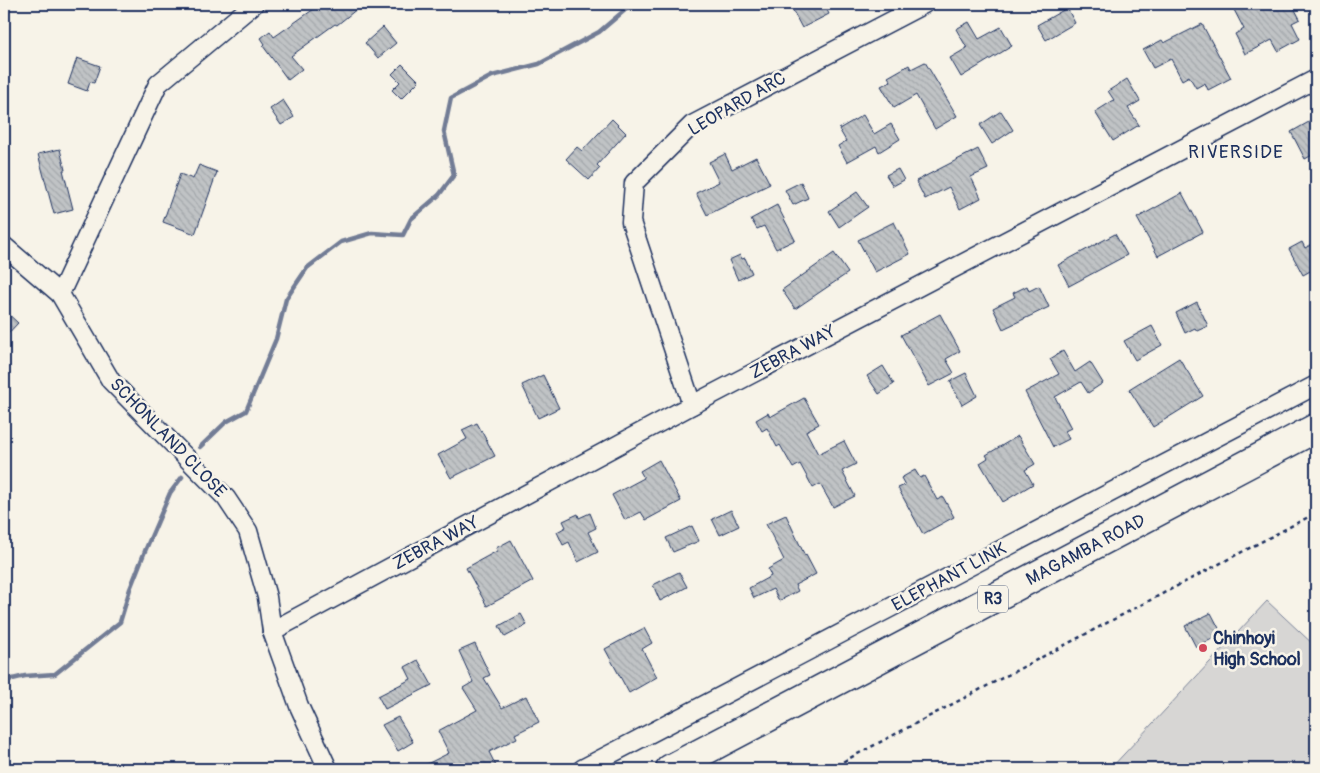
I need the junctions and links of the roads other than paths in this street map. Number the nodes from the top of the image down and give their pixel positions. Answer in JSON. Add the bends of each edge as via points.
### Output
{"nodes":[{"id":1,"x":254,"y":4,"type":"edge"},
{"id":2,"x":924,"y":4,"type":"edge"},
{"id":3,"x":1316,"y":79,"type":"edge"},
{"id":4,"x":4,"y":246,"type":"edge"},
{"id":5,"x":60,"y":294,"type":"junction"},
{"id":6,"x":1316,"y":385,"type":"edge"},
{"id":7,"x":692,"y":405,"type":"junction"},
{"id":8,"x":1316,"y":428,"type":"edge"},
{"id":9,"x":272,"y":631,"type":"junction"},
{"id":10,"x":328,"y":769,"type":"edge"},
{"id":11,"x":582,"y":769,"type":"edge"},
{"id":12,"x":670,"y":769,"type":"edge"}],
"edges":[{"from":1,"to":5,"type":"street","via":[[158,84]]},
{"from":2,"to":7,"type":"street","name":"LEOPARD ARC","via":[[692,125],[634,182],[631,222]]},
{"from":3,"to":7,"type":"street","name":"ZEBRA WAY"},
{"from":4,"to":5,"type":"street","name":"SCHONLAND CLOSE"},
{"from":5,"to":9,"type":"street","name":"SCHONLAND CLOSE","via":[[111,381],[226,498],[248,531],[267,597]]},
{"from":6,"to":11,"type":"street","name":"ELEPHANT LINK"},
{"from":7,"to":9,"type":"street","name":"ZEBRA WAY"},
{"from":8,"to":12,"type":"highway","name":"MAGAMBA ROAD","number":"R3"},
{"from":9,"to":10,"type":"street","name":"SCHONLAND CLOSE","via":[[299,706]]}]}
